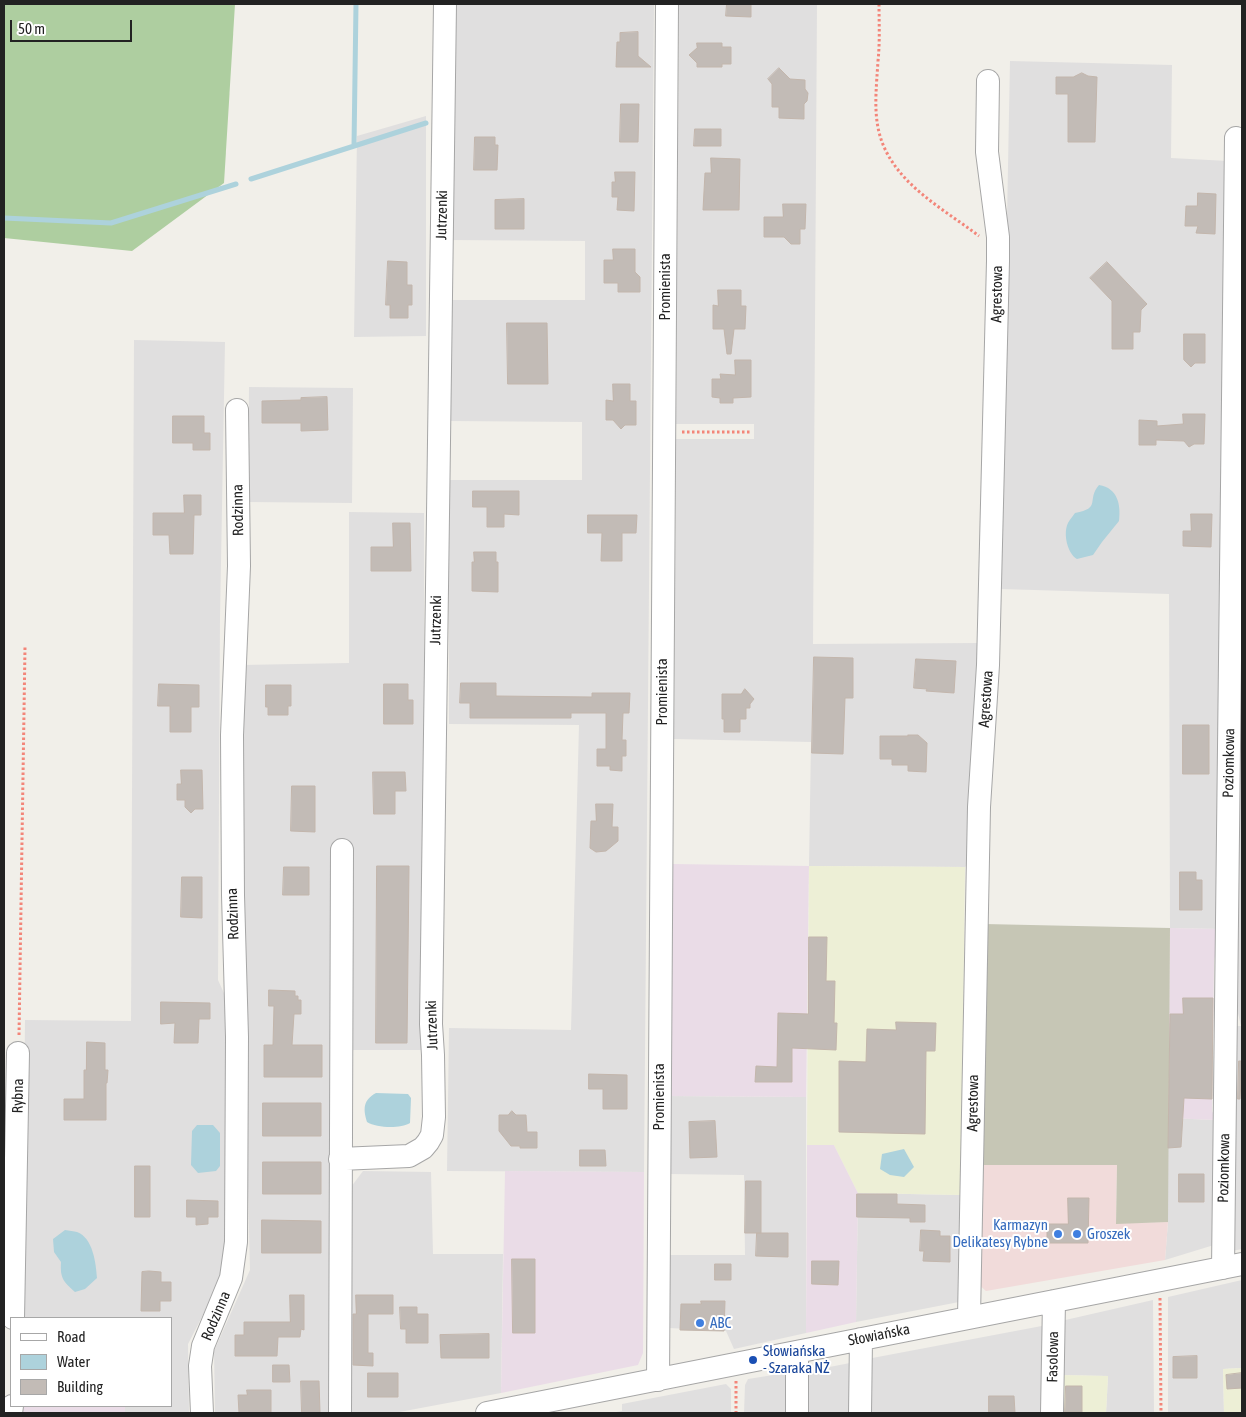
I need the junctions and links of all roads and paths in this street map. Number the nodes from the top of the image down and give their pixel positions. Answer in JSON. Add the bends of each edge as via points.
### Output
{"nodes":[{"id":1,"x":445,"y":4,"type":"edge"},
{"id":2,"x":667,"y":4,"type":"edge"},
{"id":3,"x":879,"y":4,"type":"edge"},
{"id":4,"x":988,"y":81,"type":"dead end"},
{"id":5,"x":1236,"y":138,"type":"dead end"},
{"id":6,"x":998,"y":261,"type":"junction"},
{"id":7,"x":237,"y":410,"type":"dead end"},
{"id":8,"x":664,"y":432,"type":"junction"},
{"id":9,"x":751,"y":432,"type":"dead end"},
{"id":10,"x":25,"y":648,"type":"dead end"},
{"id":11,"x":342,"y":850,"type":"dead end"},
{"id":12,"x":18,"y":1053,"type":"joint"},
{"id":13,"x":340,"y":1159,"type":"junction"},
{"id":14,"x":1232,"y":1266,"type":"edge"},
{"id":15,"x":1160,"y":1280,"type":"junction"},
{"id":16,"x":1054,"y":1301,"type":"junction"},
{"id":17,"x":13,"y":1317,"type":"edge"},
{"id":18,"x":969,"y":1318,"type":"junction"},
{"id":19,"x":861,"y":1339,"type":"junction"},
{"id":20,"x":797,"y":1352,"type":"junction"},
{"id":21,"x":736,"y":1364,"type":"junction"},
{"id":22,"x":658,"y":1380,"type":"junction"},
{"id":23,"x":202,"y":1413,"type":"edge"},
{"id":24,"x":340,"y":1413,"type":"edge"},
{"id":25,"x":487,"y":1413,"type":"edge"},
{"id":26,"x":736,"y":1413,"type":"edge"},
{"id":27,"x":797,"y":1413,"type":"edge"},
{"id":28,"x":860,"y":1413,"type":"edge"},
{"id":29,"x":1052,"y":1413,"type":"edge"},
{"id":30,"x":1161,"y":1413,"type":"edge"}],
"edges":[{"from":1,"to":13,"type":"street","name":"Jutrzenki","via":[[431,1024],[433,1126],[428,1142],[409,1156]]},
{"from":2,"to":8,"type":"street","name":"Promienista"},
{"from":3,"to":6,"type":"path","via":[[875,103],[882,142],[904,178],[982,239]]},
{"from":4,"to":6,"type":"street","name":"Agrestowa","via":[[987,152]]},
{"from":5,"to":14,"type":"street","name":"Poziomkowa"},
{"from":6,"to":18,"type":"street","name":"Agrestowa","via":[[988,665],[979,807]]},
{"from":7,"to":23,"type":"street","name":"Rodzinna","via":[[239,566],[232,735],[232,895],[237,1037],[236,1242],[231,1278],[203,1346],[200,1366]]},
{"from":8,"to":9,"type":"path"},
{"from":8,"to":22,"type":"street","name":"Promienista"},
{"from":10,"to":12,"type":"path"},
{"from":11,"to":13,"type":"street"},
{"from":12,"to":17,"type":"street","name":"Rybna"},
{"from":13,"to":24,"type":"street"},
{"from":14,"to":15,"type":"street","name":"Słowiańska"},
{"from":15,"to":16,"type":"street","name":"Słowiańska"},
{"from":15,"to":30,"type":"path"},
{"from":16,"to":18,"type":"street","name":"Słowiańska"},
{"from":16,"to":29,"type":"street","name":"Fasolowa"},
{"from":18,"to":19,"type":"street","name":"Słowiańska"},
{"from":19,"to":20,"type":"street","name":"Słowiańska"},
{"from":19,"to":28,"type":"street"},
{"from":20,"to":21,"type":"street","name":"Słowiańska"},
{"from":20,"to":27,"type":"street"},
{"from":21,"to":22,"type":"street","name":"Słowiańska"},
{"from":21,"to":26,"type":"path"},
{"from":22,"to":25,"type":"street","name":"Słowiańska"}]}
